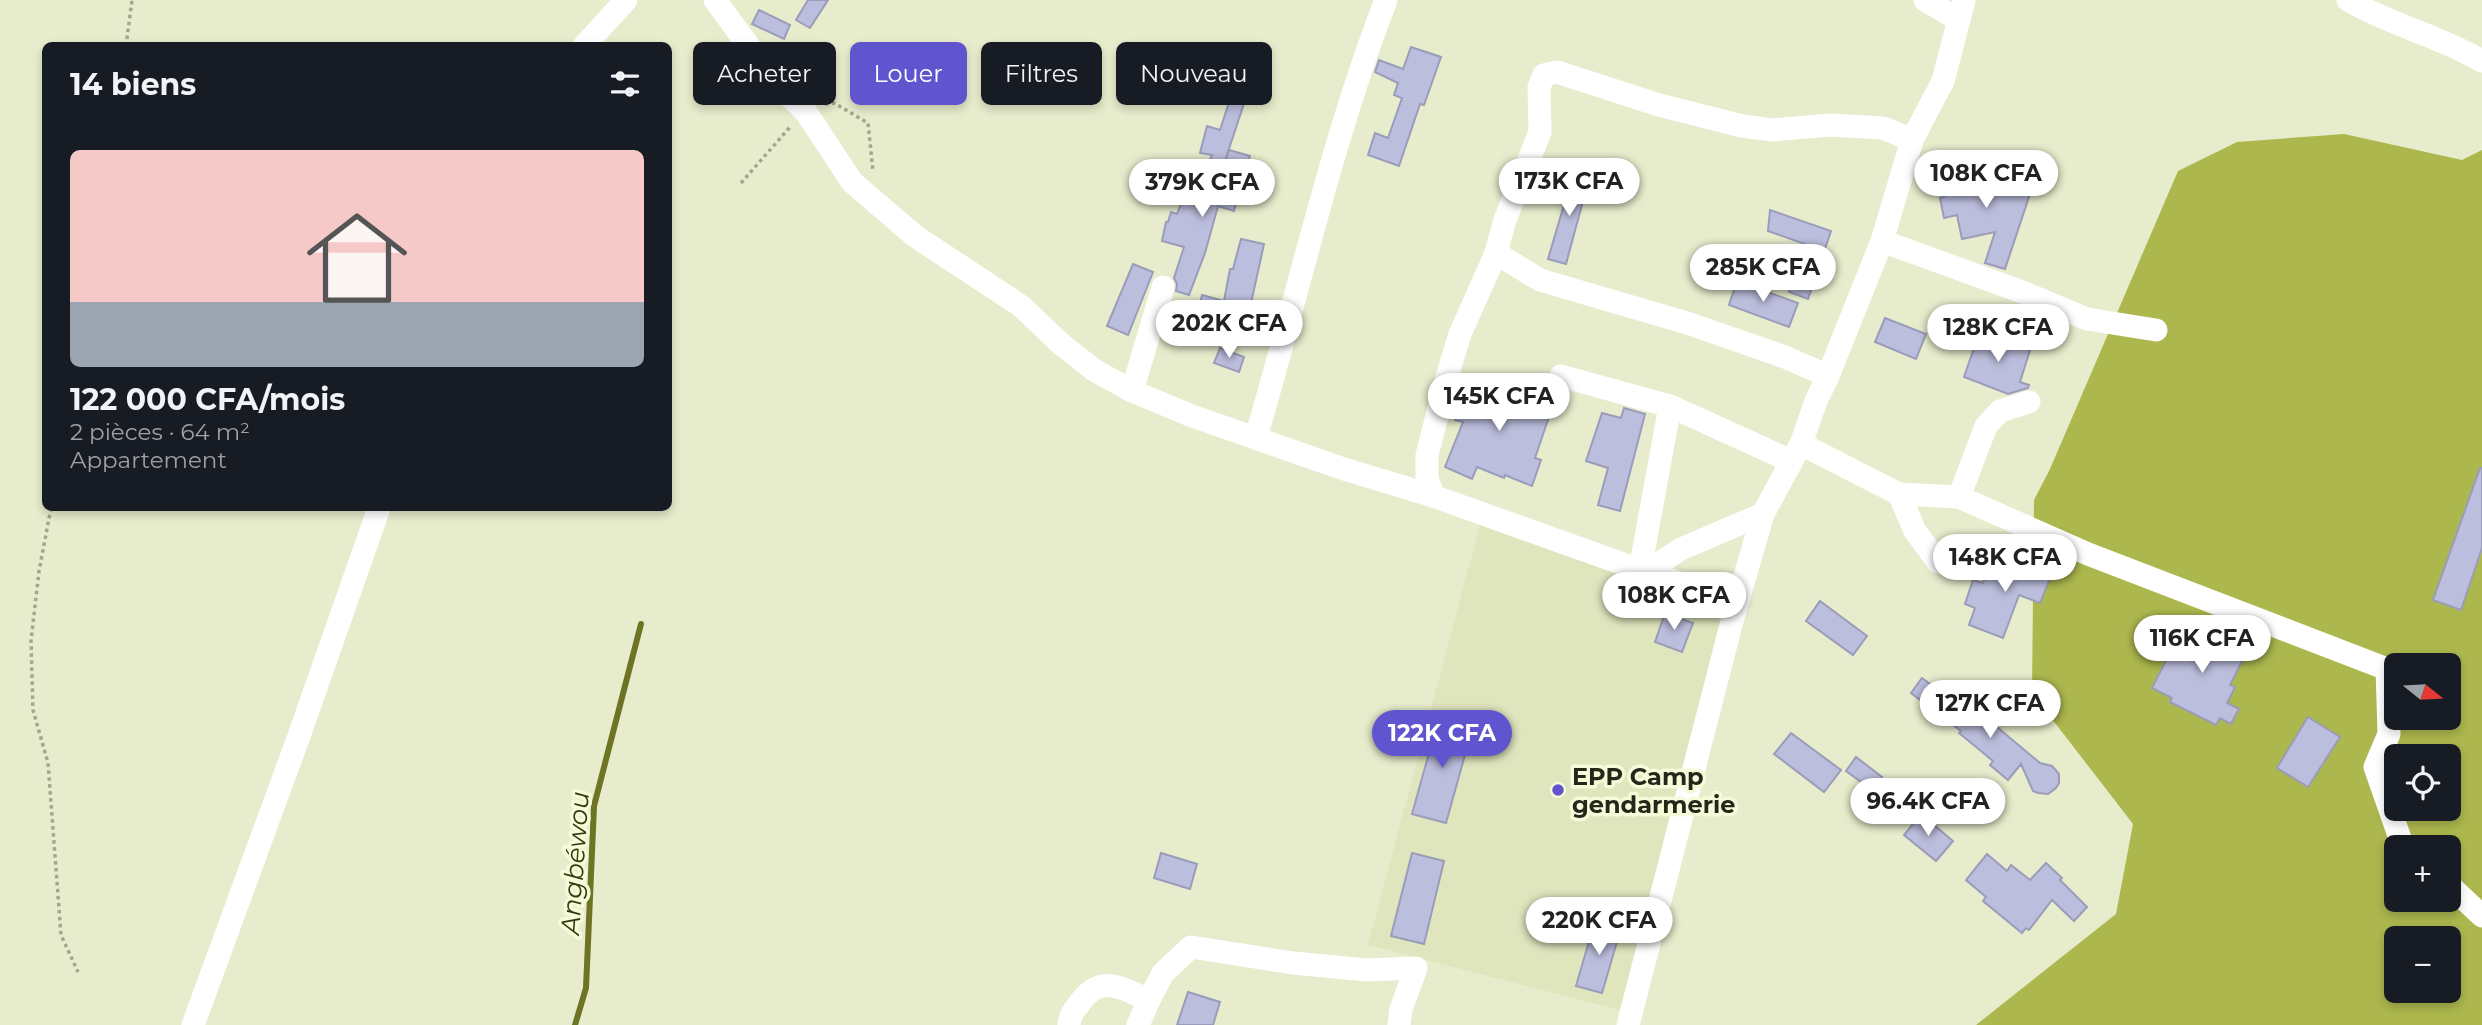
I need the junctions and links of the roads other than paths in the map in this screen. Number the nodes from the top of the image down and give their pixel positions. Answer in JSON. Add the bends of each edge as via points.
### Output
{"nodes":[{"id":1,"x":626,"y":0,"type":"edge"},
{"id":2,"x":715,"y":0,"type":"edge"},
{"id":3,"x":1385,"y":0,"type":"edge"},
{"id":4,"x":1926,"y":0,"type":"edge"},
{"id":5,"x":2348,"y":0,"type":"edge"},
{"id":6,"x":1961,"y":10,"type":"edge"},
{"id":7,"x":588,"y":42,"type":"edge"},
{"id":8,"x":2482,"y":61,"type":"edge"},
{"id":9,"x":1912,"y":140,"type":"junction"},
{"id":10,"x":1882,"y":241,"type":"junction"},
{"id":11,"x":1496,"y":253,"type":"junction"},
{"id":12,"x":1163,"y":287,"type":"dead end"},
{"id":13,"x":2156,"y":330,"type":"dead end"},
{"id":14,"x":1561,"y":376,"type":"dead end"},
{"id":15,"x":1828,"y":376,"type":"junction"},
{"id":16,"x":1132,"y":391,"type":"junction"},
{"id":17,"x":2029,"y":402,"type":"dead end"},
{"id":18,"x":1670,"y":406,"type":"junction"},
{"id":19,"x":1256,"y":438,"type":"junction"},
{"id":20,"x":1796,"y":452,"type":"junction"},
{"id":21,"x":1899,"y":494,"type":"junction"},
{"id":22,"x":1433,"y":496,"type":"junction"},
{"id":23,"x":1959,"y":497,"type":"junction"},
{"id":24,"x":378,"y":511,"type":"edge"},
{"id":25,"x":1763,"y":514,"type":"junction"},
{"id":26,"x":1961,"y":566,"type":"dead end"},
{"id":27,"x":1643,"y":571,"type":"junction"},
{"id":28,"x":1737,"y":602,"type":"junction"},
{"id":29,"x":2399,"y":835,"type":"edge"},
{"id":30,"x":2461,"y":896,"type":"edge"},
{"id":31,"x":2482,"y":916,"type":"edge"},
{"id":32,"x":1149,"y":1000,"type":"junction"},
{"id":33,"x":192,"y":1025,"type":"edge"},
{"id":34,"x":1069,"y":1025,"type":"edge"},
{"id":35,"x":1138,"y":1025,"type":"edge"},
{"id":36,"x":1399,"y":1025,"type":"edge"},
{"id":37,"x":1628,"y":1025,"type":"edge"}],
"edges":[{"from":1,"to":7,"type":"street"},
{"from":2,"to":16,"type":"street","via":[[775,82],[806,112],[852,182],[915,236],[1021,306],[1094,370]]},
{"from":3,"to":19,"type":"street","via":[[1345,117]]},
{"from":4,"to":6,"type":"street"},
{"from":5,"to":8,"type":"street"},
{"from":6,"to":9,"type":"street","via":[[1942,81]]},
{"from":9,"to":10,"type":"street"},
{"from":9,"to":11,"type":"street","via":[[1883,128],[1830,125],[1773,130],[1742,126],[1557,72],[1544,75],[1539,87],[1540,132]]},
{"from":10,"to":13,"type":"street","via":[[2087,319]]},
{"from":10,"to":15,"type":"street"},
{"from":11,"to":15,"type":"street","via":[[1540,280],[1687,323]]},
{"from":11,"to":22,"type":"street","via":[[1446,380],[1427,455]]},
{"from":12,"to":16,"type":"street"},
{"from":14,"to":18,"type":"street"},
{"from":15,"to":20,"type":"street"},
{"from":16,"to":19,"type":"street"},
{"from":17,"to":23,"type":"street","via":[[2000,411],[1986,426]]},
{"from":18,"to":20,"type":"street"},
{"from":18,"to":27,"type":"street"},
{"from":19,"to":22,"type":"street"},
{"from":20,"to":21,"type":"street"},
{"from":20,"to":25,"type":"street"},
{"from":21,"to":23,"type":"street"},
{"from":21,"to":26,"type":"street","via":[[1915,531],[1938,562]]},
{"from":22,"to":27,"type":"street"},
{"from":23,"to":29,"type":"street","via":[[2088,554],[2387,669],[2389,734],[2375,767]]},
{"from":24,"to":33,"type":"street"},
{"from":25,"to":27,"type":"street","via":[[1681,549]]},
{"from":25,"to":28,"type":"street"},
{"from":27,"to":28,"type":"street"},
{"from":28,"to":37,"type":"street"},
{"from":30,"to":31,"type":"street"},
{"from":32,"to":34,"type":"street","via":[[1112,984],[1091,989],[1070,1016]]},
{"from":32,"to":35,"type":"street"},
{"from":32,"to":36,"type":"street","via":[[1163,973],[1191,947],[1367,970],[1416,968]]}]}
